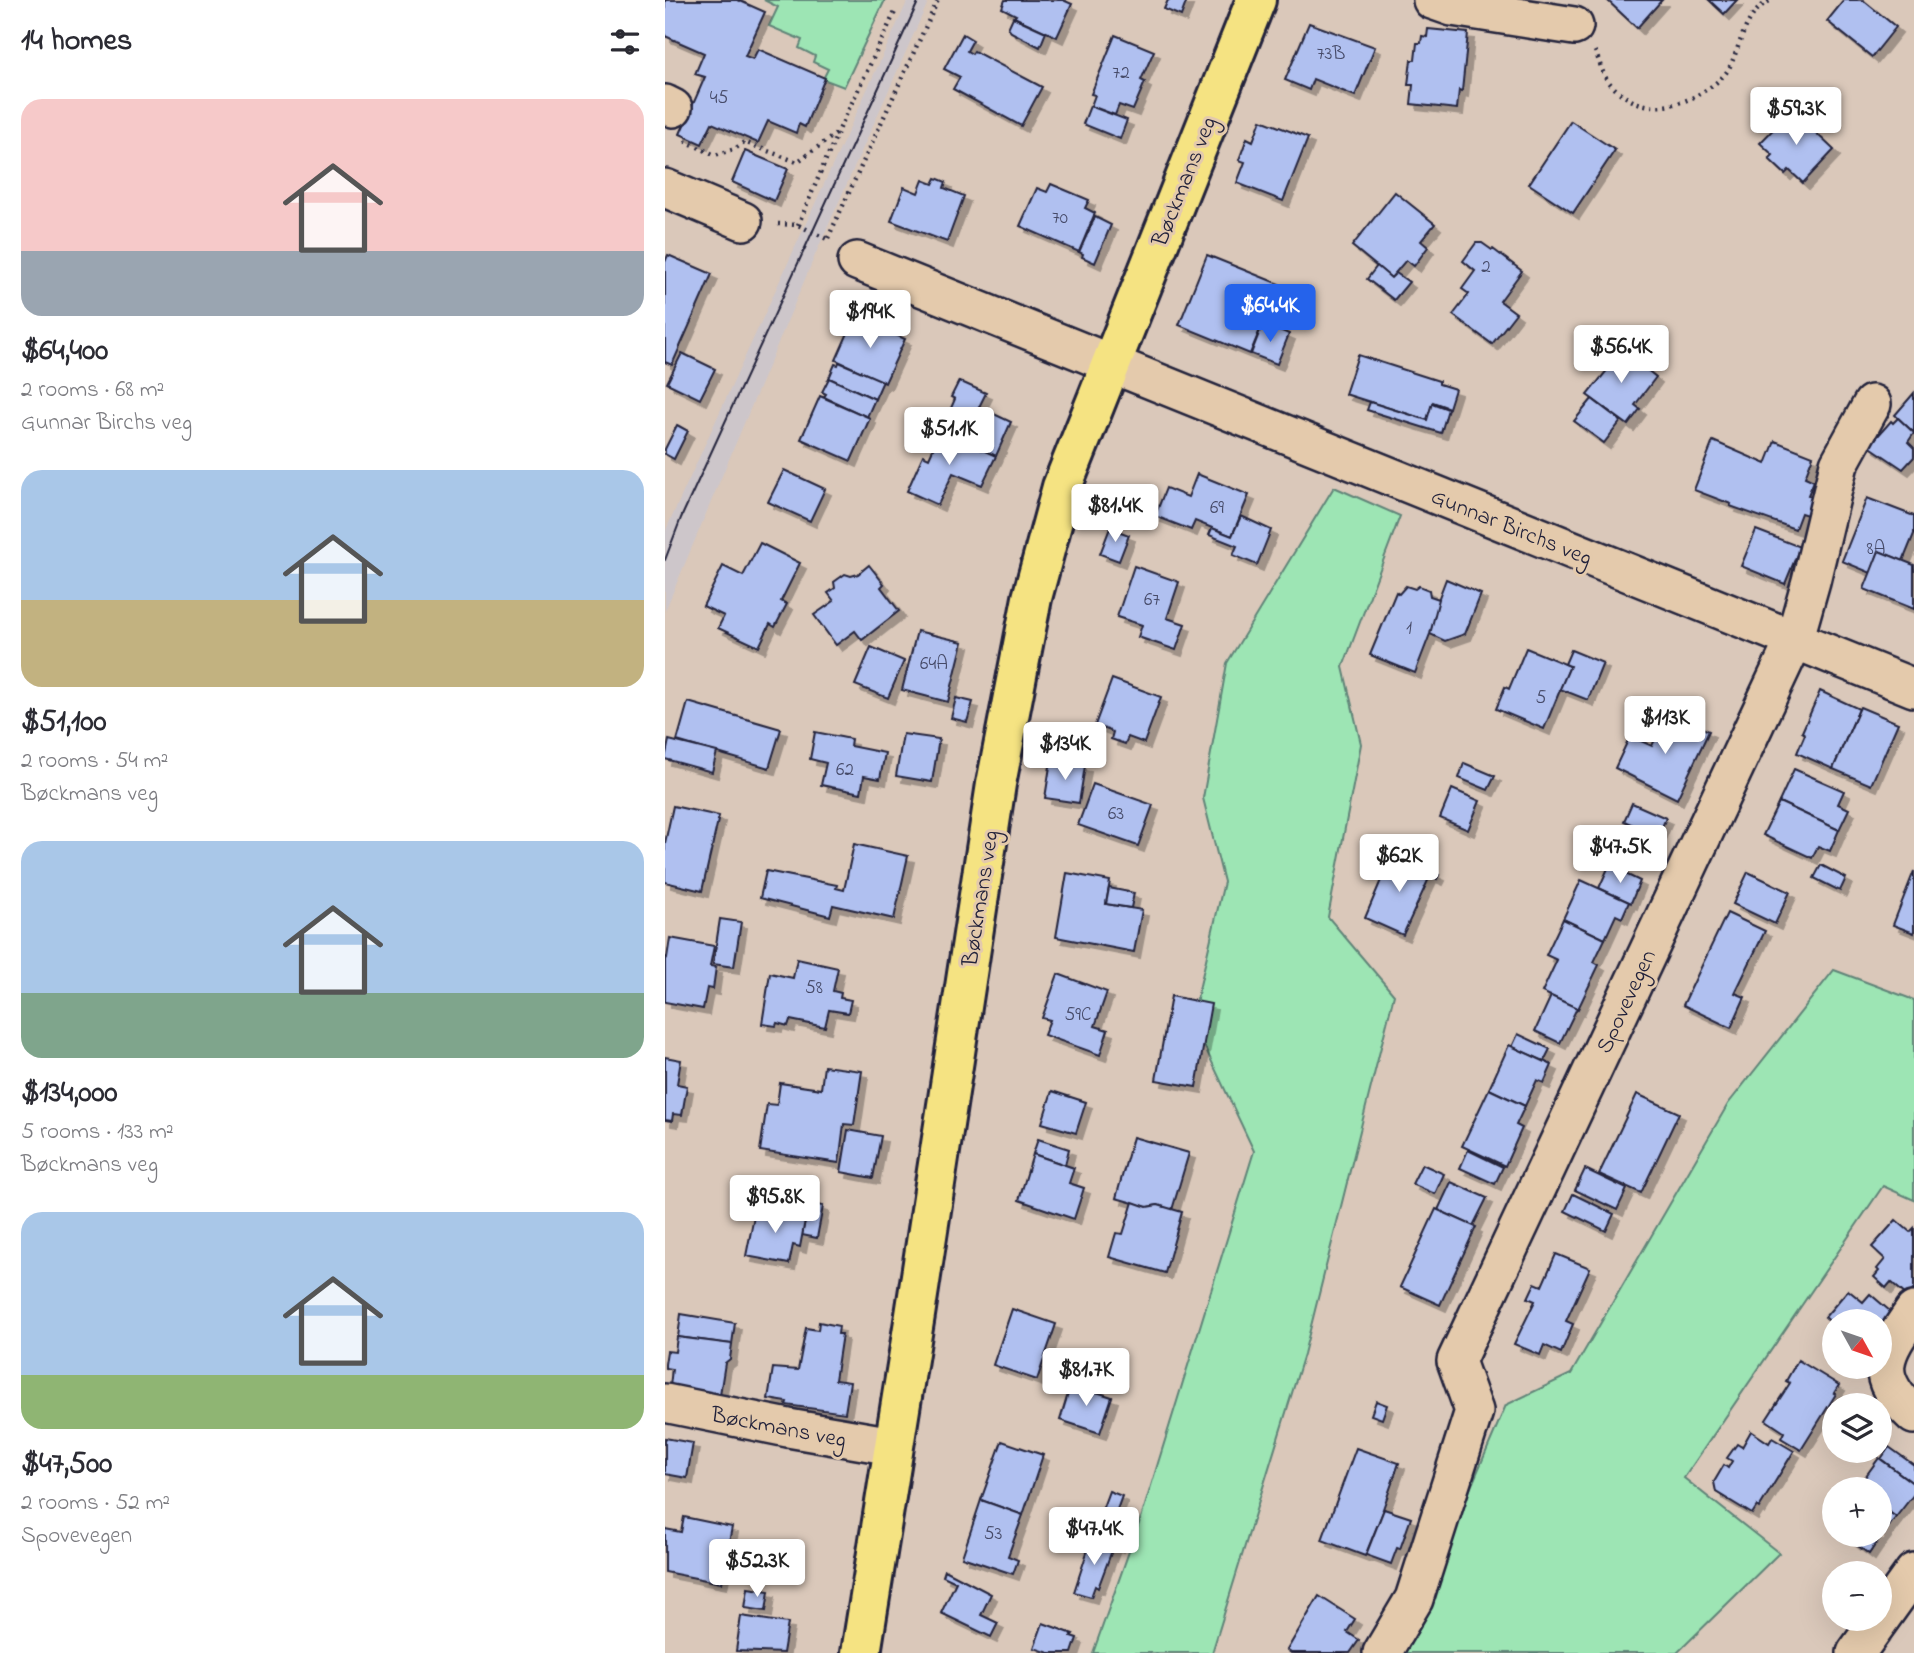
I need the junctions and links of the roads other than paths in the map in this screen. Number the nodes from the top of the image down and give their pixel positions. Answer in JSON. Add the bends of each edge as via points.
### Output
{"nodes":[{"id":1,"x":1256,"y":0,"type":"edge"},
{"id":2,"x":1432,"y":0,"type":"edge"},
{"id":3,"x":1574,"y":26,"type":"road end"},
{"id":4,"x":665,"y":188,"type":"edge"},
{"id":5,"x":743,"y":221,"type":"road end"},
{"id":6,"x":857,"y":261,"type":"road end"},
{"id":7,"x":1110,"y":362,"type":"junction"},
{"id":8,"x":1872,"y":404,"type":"dead end"},
{"id":9,"x":1794,"y":641,"type":"junction"},
{"id":10,"x":1914,"y":688,"type":"edge"},
{"id":11,"x":1914,"y":1311,"type":"edge"},
{"id":12,"x":665,"y":1403,"type":"edge"},
{"id":13,"x":1914,"y":1415,"type":"edge"},
{"id":14,"x":893,"y":1446,"type":"junction"},
{"id":15,"x":1914,"y":1572,"type":"edge"},
{"id":16,"x":861,"y":1653,"type":"edge"},
{"id":17,"x":1382,"y":1653,"type":"edge"},
{"id":18,"x":1856,"y":1653,"type":"edge"}],
"edges":[{"from":1,"to":7,"type":"main road","name":"Bøckmans veg"},
{"from":2,"to":3,"type":"street"},
{"from":4,"to":5,"type":"street"},
{"from":6,"to":7,"type":"street"},
{"from":7,"to":9,"type":"street","name":"Gunnar Birchs veg"},
{"from":7,"to":14,"type":"main road","name":"Bøckmans veg","via":[[1062,487],[1032,598],[996,784]]},
{"from":8,"to":9,"type":"street","name":"Spovevegen","via":[[1839,464]]},
{"from":9,"to":10,"type":"street","name":"Gunnar Birchs veg"},
{"from":9,"to":17,"type":"street","name":"Spovevegen","via":[[1456,1361],[1474,1411],[1414,1599]]},
{"from":11,"to":13,"type":"street","via":[[1889,1347],[1885,1371],[1890,1389]]},
{"from":12,"to":14,"type":"street","name":"Bøckmans veg"},
{"from":14,"to":16,"type":"main road","name":"Bøckmans veg"},
{"from":15,"to":18,"type":"street"}]}
